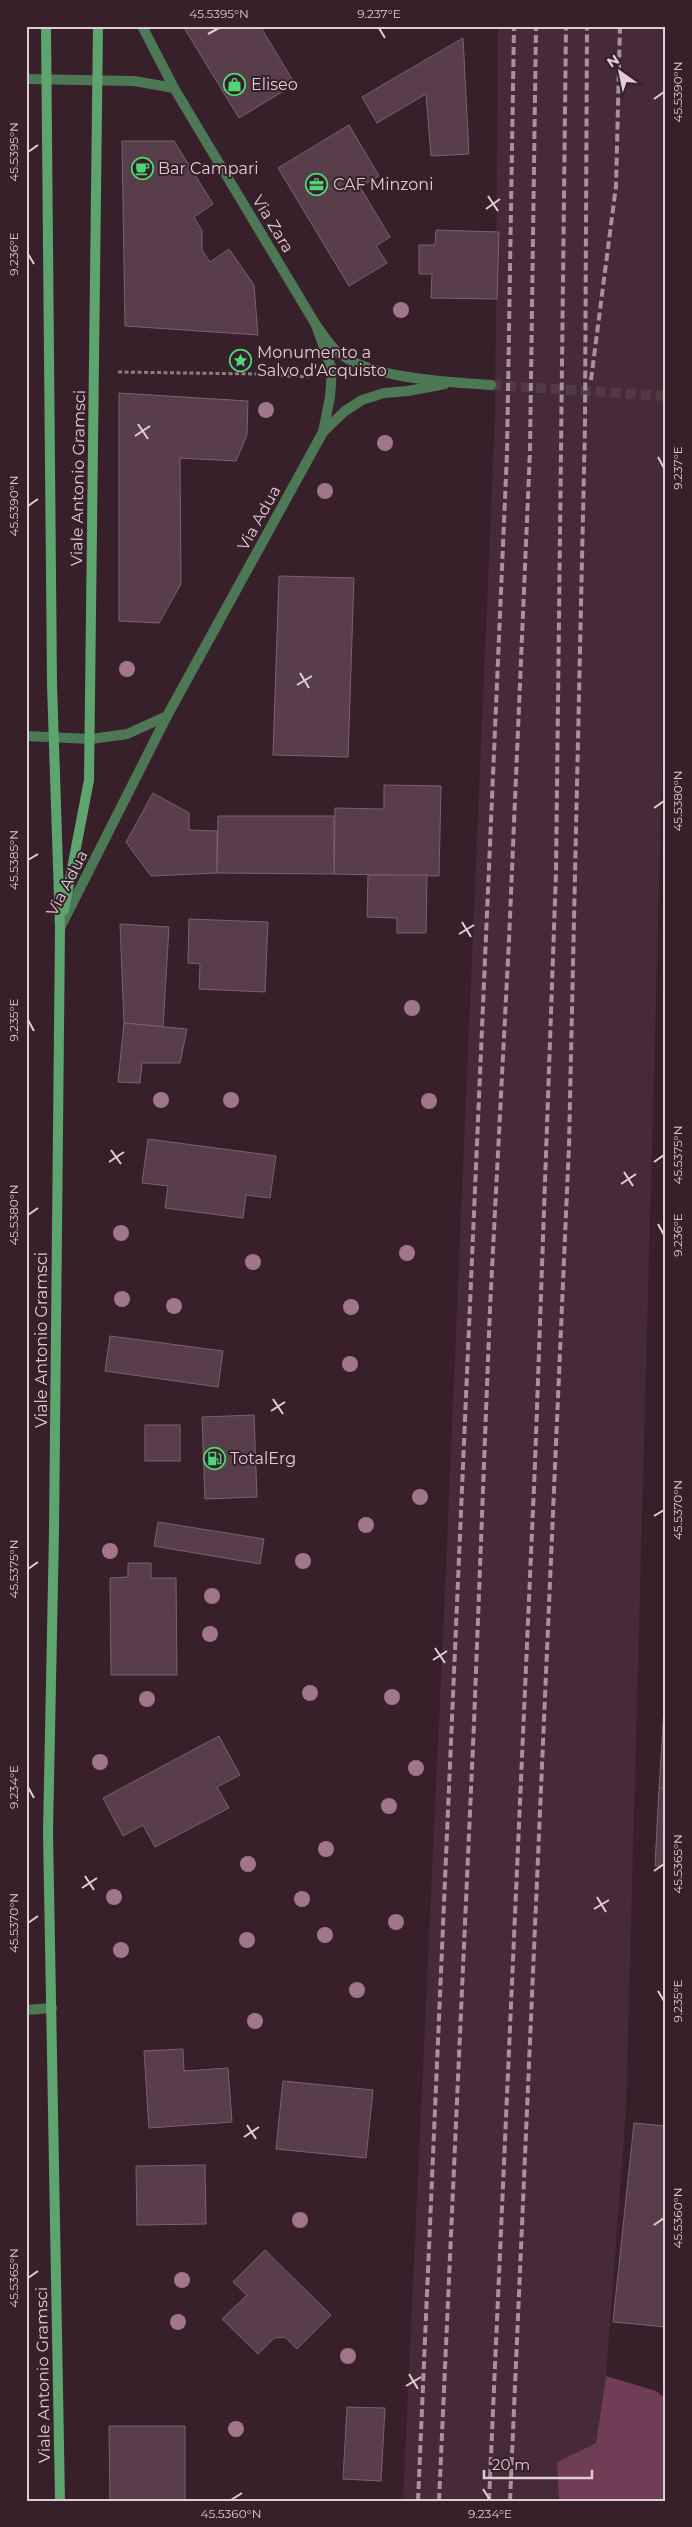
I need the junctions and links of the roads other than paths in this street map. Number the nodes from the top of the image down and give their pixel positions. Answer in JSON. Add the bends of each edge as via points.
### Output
{"nodes":[{"id":1,"x":46,"y":26,"type":"edge"},
{"id":2,"x":98,"y":26,"type":"edge"},
{"id":3,"x":142,"y":26,"type":"edge"},
{"id":4,"x":26,"y":79,"type":"edge"},
{"id":5,"x":45,"y":79,"type":"junction"},
{"id":6,"x":96,"y":80,"type":"junction"},
{"id":7,"x":174,"y":88,"type":"junction"},
{"id":8,"x":316,"y":325,"type":"junction"},
{"id":9,"x":451,"y":382,"type":"junction"},
{"id":10,"x":490,"y":385,"type":"tunnel mouth"},
{"id":11,"x":323,"y":432,"type":"junction"},
{"id":12,"x":166,"y":716,"type":"junction"},
{"id":13,"x":26,"y":736,"type":"edge"},
{"id":14,"x":53,"y":737,"type":"junction"},
{"id":15,"x":90,"y":739,"type":"junction"},
{"id":16,"x":60,"y":928,"type":"junction"},
{"id":17,"x":52,"y":2008,"type":"junction"},
{"id":18,"x":26,"y":2010,"type":"edge"},
{"id":19,"x":60,"y":2501,"type":"edge"}],
"edges":[{"from":1,"to":5,"type":"main road","name":"Viale Antonio Gramsci"},
{"from":2,"to":6,"type":"main road","name":"Viale Antonio Gramsci"},
{"from":3,"to":7,"type":"street","name":"Via Zara"},
{"from":4,"to":5,"type":"street"},
{"from":5,"to":6,"type":"street"},
{"from":5,"to":14,"type":"main road","name":"Viale Antonio Gramsci"},
{"from":6,"to":7,"type":"street","via":[[134,81]]},
{"from":6,"to":15,"type":"main road","name":"Viale Antonio Gramsci"},
{"from":7,"to":8,"type":"street","name":"Via Zara"},
{"from":8,"to":9,"type":"street","via":[[338,353],[362,368]]},
{"from":8,"to":11,"type":"street","name":"Via Adua","via":[[332,370]]},
{"from":9,"to":10,"type":"street"},
{"from":9,"to":11,"type":"street","via":[[408,391],[384,392],[362,400]]},
{"from":11,"to":12,"type":"street","name":"Via Adua"},
{"from":12,"to":15,"type":"street","via":[[127,734]]},
{"from":12,"to":16,"type":"street","name":"Via Adua"},
{"from":13,"to":14,"type":"street"},
{"from":14,"to":15,"type":"street"},
{"from":14,"to":16,"type":"main road","name":"Viale Antonio Gramsci"},
{"from":15,"to":16,"type":"main road","name":"Viale Antonio Gramsci","via":[[89,780]]},
{"from":16,"to":17,"type":"main road","name":"Viale Antonio Gramsci","via":[[48,1832]]},
{"from":17,"to":18,"type":"street"},
{"from":17,"to":19,"type":"main road","name":"Viale Antonio Gramsci"}]}
